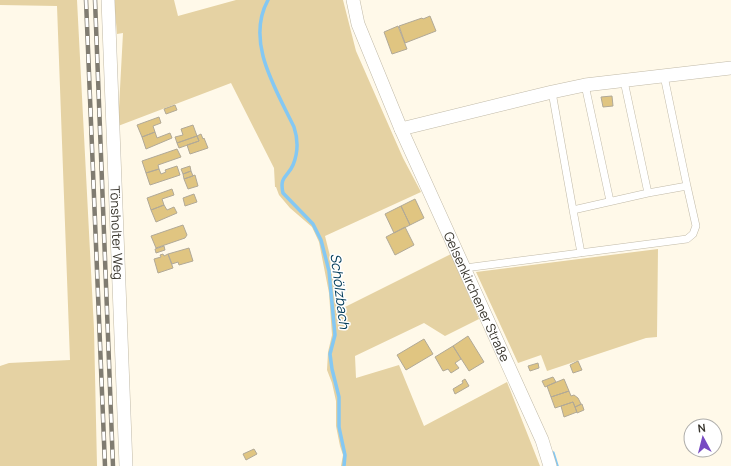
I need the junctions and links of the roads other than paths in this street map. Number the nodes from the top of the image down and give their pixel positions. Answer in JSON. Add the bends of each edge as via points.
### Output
{"nodes":[{"id":1,"x":108,"y":0,"type":"edge"},
{"id":2,"x":354,"y":0,"type":"edge"},
{"id":3,"x":731,"y":68,"type":"edge"},
{"id":4,"x":664,"y":76,"type":"junction"},
{"id":5,"x":624,"y":81,"type":"junction"},
{"id":6,"x":585,"y":85,"type":"junction"},
{"id":7,"x":552,"y":92,"type":"junction"},
{"id":8,"x":401,"y":129,"type":"junction"},
{"id":9,"x":687,"y":186,"type":"junction"},
{"id":10,"x":648,"y":193,"type":"junction"},
{"id":11,"x":610,"y":202,"type":"junction"},
{"id":12,"x":572,"y":210,"type":"junction"},
{"id":13,"x":581,"y":253,"type":"junction"},
{"id":14,"x":465,"y":268,"type":"junction"},
{"id":15,"x":126,"y":466,"type":"edge"},
{"id":16,"x":550,"y":466,"type":"edge"}],
"edges":[{"from":1,"to":15,"type":"street","name":"Tönsholter Weg"},
{"from":2,"to":8,"type":"street","name":"Gelsenkirchener Straße","via":[[358,24]]},
{"from":3,"to":4,"type":"street"},
{"from":4,"to":5,"type":"street"},
{"from":4,"to":9,"type":"lane"},
{"from":5,"to":6,"type":"street"},
{"from":5,"to":10,"type":"lane"},
{"from":6,"to":7,"type":"street"},
{"from":6,"to":11,"type":"lane"},
{"from":7,"to":8,"type":"street"},
{"from":7,"to":12,"type":"lane"},
{"from":8,"to":14,"type":"street","name":"Gelsenkirchener Straße"},
{"from":9,"to":10,"type":"lane"},
{"from":9,"to":13,"type":"lane","via":[[696,226],[693,234],[687,239]]},
{"from":10,"to":11,"type":"lane"},
{"from":11,"to":12,"type":"lane"},
{"from":12,"to":13,"type":"lane"},
{"from":13,"to":14,"type":"lane"},
{"from":14,"to":16,"type":"street","name":"Gelsenkirchener Straße","via":[[542,440]]}]}
